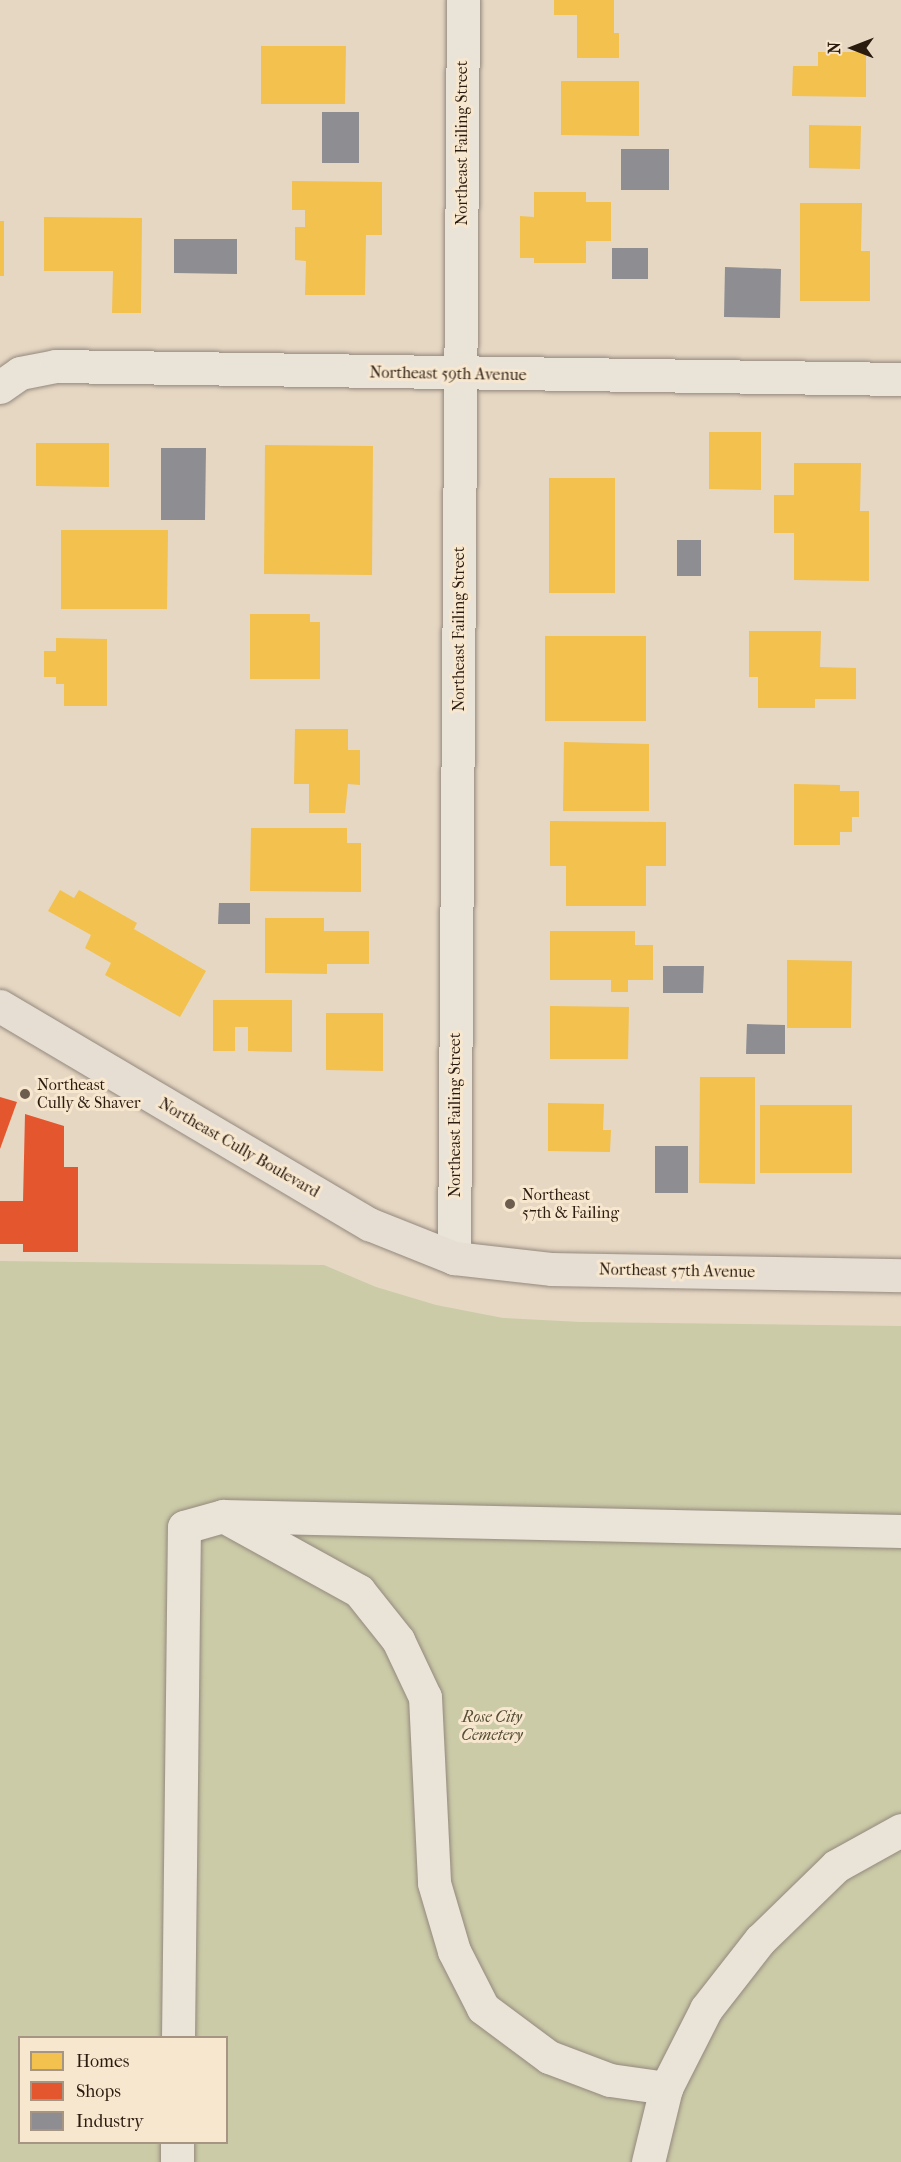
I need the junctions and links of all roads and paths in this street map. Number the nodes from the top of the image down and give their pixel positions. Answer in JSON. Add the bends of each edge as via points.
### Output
{"nodes":[{"id":1,"x":463,"y":0,"type":"edge"},
{"id":2,"x":461,"y":375,"type":"junction"},
{"id":3,"x":901,"y":379,"type":"edge"},
{"id":4,"x":0,"y":387,"type":"edge"},
{"id":5,"x":0,"y":1006,"type":"edge"},
{"id":6,"x":454,"y":1258,"type":"junction"},
{"id":7,"x":901,"y":1275,"type":"edge"},
{"id":8,"x":223,"y":1516,"type":"junction"},
{"id":9,"x":901,"y":1531,"type":"edge"},
{"id":10,"x":901,"y":1830,"type":"edge"},
{"id":11,"x":178,"y":2036,"type":"edge"},
{"id":12,"x":666,"y":2088,"type":"junction"},
{"id":13,"x":177,"y":2144,"type":"edge"},
{"id":14,"x":177,"y":2162,"type":"edge"},
{"id":15,"x":648,"y":2162,"type":"edge"}],
"edges":[{"from":1,"to":2,"type":"street","name":"Northeast Failing Street"},
{"from":2,"to":3,"type":"street","name":"Northeast 59th Avenue"},
{"from":2,"to":4,"type":"street","name":"Northeast 59th Avenue","via":[[55,366],[20,373]]},
{"from":2,"to":6,"type":"street","name":"Northeast Failing Street"},
{"from":5,"to":6,"type":"main road","name":"Northeast Cully Boulevard","via":[[369,1224]]},
{"from":6,"to":7,"type":"main road","name":"Northeast 57th Avenue","via":[[552,1269]]},
{"from":8,"to":9,"type":"street"},
{"from":8,"to":11,"type":"street","via":[[184,1527]]},
{"from":8,"to":12,"type":"street","via":[[359,1591],[398,1640],[424,1697],[434,1883],[454,1951],[483,2008],[549,2058],[610,2080]]},
{"from":10,"to":12,"type":"street","via":[[836,1866],[760,1941],[706,2009]]},
{"from":12,"to":15,"type":"street"},
{"from":13,"to":14,"type":"street"}]}
